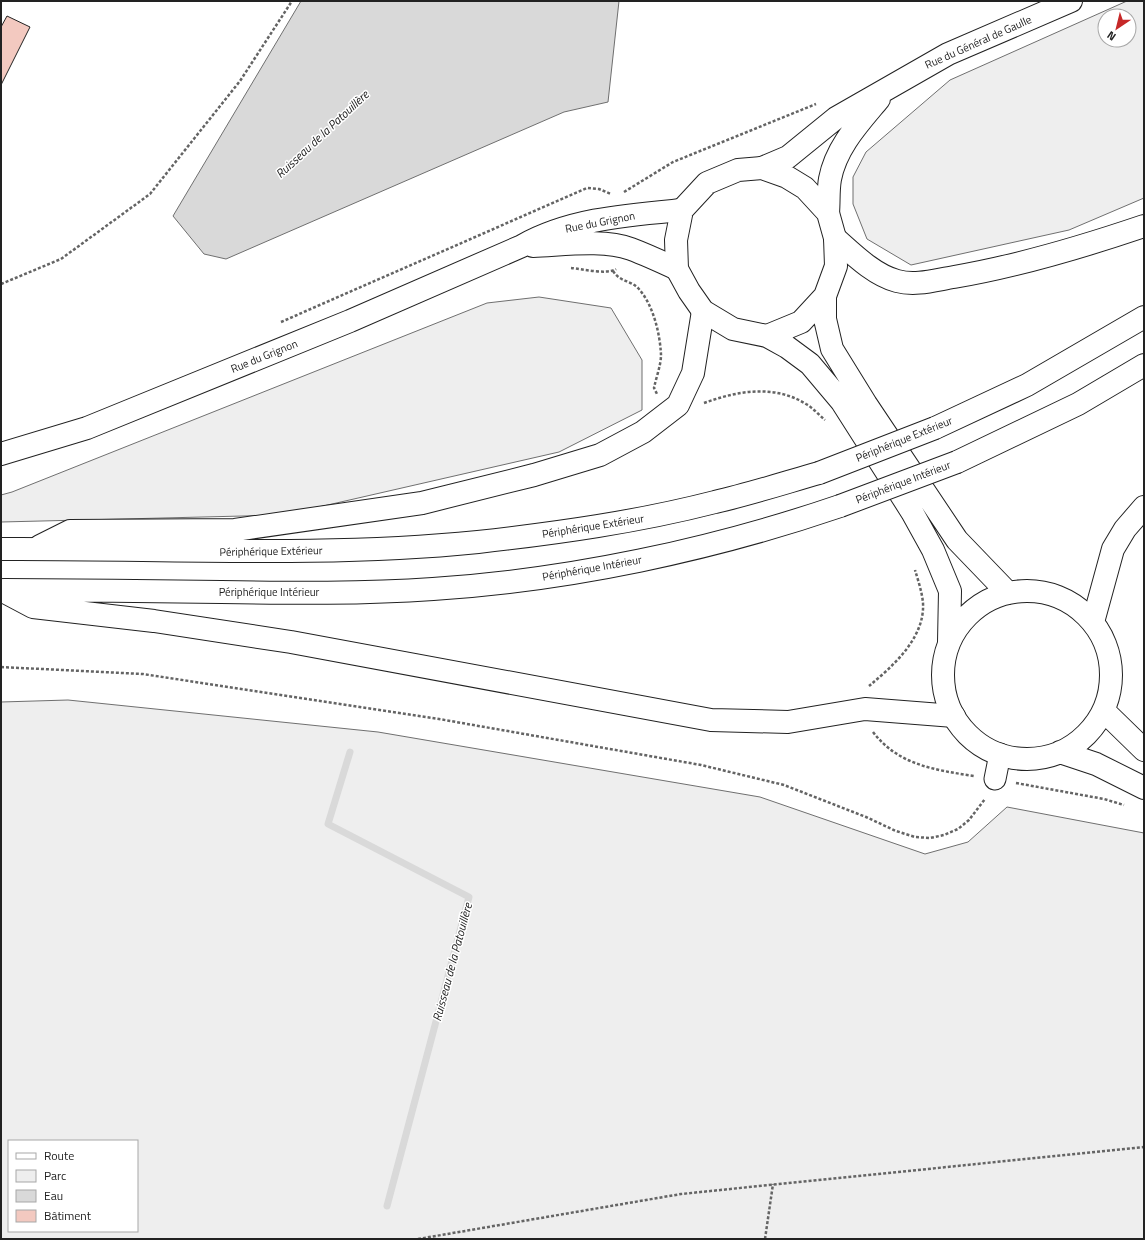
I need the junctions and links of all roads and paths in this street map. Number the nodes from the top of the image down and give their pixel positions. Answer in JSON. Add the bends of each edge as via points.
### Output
{"nodes":[{"id":1,"x":292,"y":1,"type":"edge"},
{"id":2,"x":1071,"y":1,"type":"edge"},
{"id":3,"x":887,"y":88,"type":"junction"},
{"id":4,"x":821,"y":102,"type":"dead end"},
{"id":5,"x":762,"y":168,"type":"junction"},
{"id":6,"x":623,"y":192,"type":"dead end"},
{"id":7,"x":617,"y":196,"type":"dead end"},
{"id":8,"x":682,"y":210,"type":"junction"},
{"id":9,"x":828,"y":213,"type":"junction"},
{"id":10,"x":1144,"y":226,"type":"edge"},
{"id":11,"x":836,"y":238,"type":"junction"},
{"id":12,"x":522,"y":246,"type":"junction"},
{"id":13,"x":677,"y":269,"type":"junction"},
{"id":14,"x":1,"y":284,"type":"edge"},
{"id":15,"x":825,"y":296,"type":"junction"},
{"id":16,"x":703,"y":311,"type":"junction"},
{"id":17,"x":1144,"y":317,"type":"edge"},
{"id":18,"x":279,"y":323,"type":"dead end"},
{"id":19,"x":767,"y":336,"type":"junction"},
{"id":20,"x":1144,"y":365,"type":"edge"},
{"id":21,"x":1,"y":454,"type":"edge"},
{"id":22,"x":1144,"y":507,"type":"edge"},
{"id":23,"x":1,"y":549,"type":"edge"},
{"id":24,"x":34,"y":549,"type":"junction"},
{"id":25,"x":1,"y":590,"type":"edge"},
{"id":26,"x":1008,"y":593,"type":"junction"},
{"id":27,"x":1093,"y":622,"type":"junction"},
{"id":28,"x":949,"y":644,"type":"junction"},
{"id":29,"x":1,"y":667,"type":"edge"},
{"id":30,"x":865,"y":709,"type":"junction"},
{"id":31,"x":1104,"y":711,"type":"junction"},
{"id":32,"x":954,"y":716,"type":"junction"},
{"id":33,"x":1144,"y":750,"type":"edge"},
{"id":34,"x":1060,"y":752,"type":"junction"},
{"id":35,"x":1000,"y":754,"type":"junction"},
{"id":36,"x":995,"y":779,"type":"junction"},
{"id":37,"x":1144,"y":788,"type":"edge"},
{"id":38,"x":1131,"y":808,"type":"dead end"},
{"id":39,"x":1144,"y":1147,"type":"edge"},
{"id":40,"x":773,"y":1184,"type":"junction"},
{"id":41,"x":418,"y":1239,"type":"edge"},
{"id":42,"x":765,"y":1239,"type":"edge"}],
"edges":[{"from":1,"to":14,"type":"path","via":[[240,80],[150,194],[61,259]]},
{"from":2,"to":3,"type":"main road","name":"Rue du Général de Gaulle","via":[[948,54]]},
{"from":3,"to":5,"type":"main road","name":"Rue du Général de Gaulle","via":[[836,118],[788,157]]},
{"from":3,"to":9,"type":"main road","name":"Rue du Général de Gaulle","via":[[852,132],[837,157],[830,180]]},
{"from":4,"to":6,"type":"path","via":[[673,162]]},
{"from":5,"to":8,"type":"main road","via":[[738,170],[707,183]]},
{"from":5,"to":9,"type":"main road","via":[[787,177],[806,188]]},
{"from":7,"to":18,"type":"path","via":[[599,189],[587,188]]},
{"from":8,"to":12,"type":"main road","name":"Rue du Grignon","via":[[644,213],[576,224]]},
{"from":8,"to":13,"type":"main road","via":[[676,240]]},
{"from":9,"to":11,"type":"main road"},
{"from":10,"to":11,"type":"main road","via":[[1079,249],[985,271],[915,283],[897,281],[880,274]]},
{"from":11,"to":15,"type":"main road","via":[[836,266]]},
{"from":12,"to":13,"type":"main road","name":"Rue du Grignon","via":[[617,246]]},
{"from":12,"to":21,"type":"main road","name":"Rue du Grignon","via":[[350,321],[87,428]]},
{"from":13,"to":16,"type":"main road"},
{"from":15,"to":19,"type":"main road","via":[[801,322]]},
{"from":15,"to":26,"type":"main road","via":[[825,319],[832,348],[957,540]]},
{"from":16,"to":19,"type":"main road","via":[[733,329]]},
{"from":16,"to":24,"type":"main road","via":[[693,373],[678,405],[643,432],[600,455],[534,475],[422,503],[235,530],[70,531]]},
{"from":17,"to":24,"type":"main road","name":"Périphérique Extérieur","bridge":true,"via":[[1027,385],[935,428],[819,473],[715,502],[630,520],[568,531],[476,542],[364,549],[266,552]]},
{"from":19,"to":28,"type":"main road","via":[[810,364],[842,402],[912,512],[933,550],[950,591]]},
{"from":20,"to":25,"type":"main road","name":"Périphérique Intérieur","bridge":true,"via":[[1078,404],[957,462],[780,526],[694,549],[511,581],[428,590]]},
{"from":22,"to":27,"type":"main road","via":[[1125,529],[1113,549]]},
{"from":23,"to":24,"type":"main road","name":"Périphérique Extérieur"},
{"from":25,"to":30,"type":"main road","via":[[33,607],[154,621],[291,642],[711,720],[788,722]]},
{"from":26,"to":27,"type":"main road","via":[[1032,590],[1055,595],[1076,606]]},
{"from":26,"to":28,"type":"main road","via":[[984,603],[963,620]]},
{"from":27,"to":31,"type":"main road","via":[[1105,642],[1111,665],[1110,688]]},
{"from":28,"to":32,"type":"main road","via":[[943,668],[945,693]]},
{"from":29,"to":36,"type":"path","via":[[143,674],[439,719],[693,763],[784,785],[915,837],[930,838],[958,829],[979,808]]},
{"from":30,"to":32,"type":"main road"},
{"from":30,"to":36,"type":"path","via":[[866,720],[874,733],[891,752],[902,759]]},
{"from":31,"to":33,"type":"main road"},
{"from":31,"to":34,"type":"main road","via":[[1078,742]]},
{"from":32,"to":35,"type":"main road","via":[[966,732]]},
{"from":34,"to":35,"type":"main road","via":[[1040,758]]},
{"from":34,"to":37,"type":"main road","via":[[1096,764]]},
{"from":35,"to":36,"type":"street"},
{"from":36,"to":38,"type":"path","via":[[1104,799]]},
{"from":39,"to":40,"type":"path"},
{"from":40,"to":41,"type":"path","via":[[681,1194]]},
{"from":40,"to":42,"type":"path"}]}
